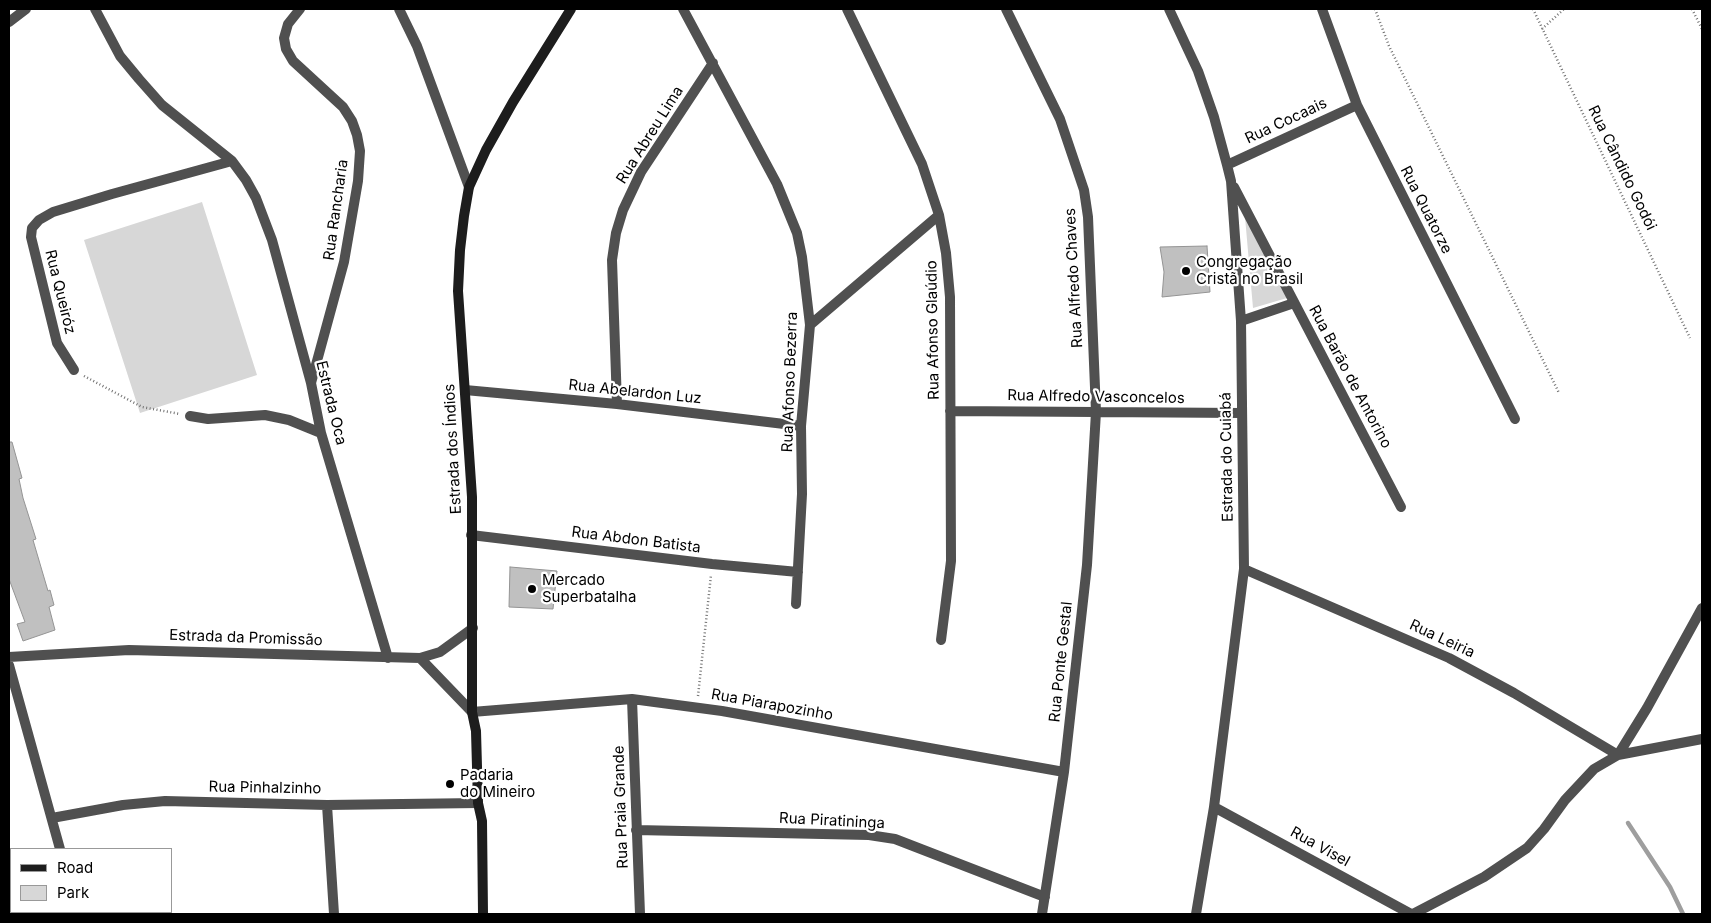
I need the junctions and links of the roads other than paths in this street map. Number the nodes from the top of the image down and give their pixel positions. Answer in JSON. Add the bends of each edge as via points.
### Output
{"nodes":[{"id":1,"x":26,"y":9,"type":"edge"},
{"id":2,"x":95,"y":9,"type":"edge"},
{"id":3,"x":300,"y":9,"type":"edge"},
{"id":4,"x":399,"y":9,"type":"edge"},
{"id":5,"x":570,"y":9,"type":"edge"},
{"id":6,"x":683,"y":9,"type":"edge"},
{"id":7,"x":847,"y":9,"type":"edge"},
{"id":8,"x":1006,"y":9,"type":"edge"},
{"id":9,"x":1169,"y":9,"type":"edge"},
{"id":10,"x":1322,"y":9,"type":"edge"},
{"id":11,"x":9,"y":22,"type":"edge"},
{"id":12,"x":713,"y":63,"type":"junction"},
{"id":13,"x":1356,"y":105,"type":"junction"},
{"id":14,"x":232,"y":161,"type":"junction"},
{"id":15,"x":1227,"y":165,"type":"junction"},
{"id":16,"x":1231,"y":181,"type":"junction"},
{"id":17,"x":469,"y":188,"type":"junction"},
{"id":18,"x":939,"y":215,"type":"junction"},
{"id":19,"x":1294,"y":303,"type":"junction"},
{"id":20,"x":1241,"y":322,"type":"junction"},
{"id":21,"x":810,"y":325,"type":"junction"},
{"id":22,"x":74,"y":370,"type":"road end"},
{"id":23,"x":311,"y":383,"type":"junction"},
{"id":24,"x":465,"y":390,"type":"junction"},
{"id":25,"x":617,"y":404,"type":"junction"},
{"id":26,"x":950,"y":411,"type":"junction"},
{"id":27,"x":1096,"y":412,"type":"junction"},
{"id":28,"x":1242,"y":413,"type":"junction"},
{"id":29,"x":190,"y":416,"type":"road end"},
{"id":30,"x":1515,"y":419,"type":"dead end"},
{"id":31,"x":801,"y":426,"type":"junction"},
{"id":32,"x":321,"y":433,"type":"junction"},
{"id":33,"x":1401,"y":507,"type":"dead end"},
{"id":34,"x":471,"y":535,"type":"junction"},
{"id":35,"x":1244,"y":569,"type":"junction"},
{"id":36,"x":798,"y":572,"type":"junction"},
{"id":37,"x":796,"y":604,"type":"dead end"},
{"id":38,"x":1702,"y":608,"type":"edge"},
{"id":39,"x":473,"y":628,"type":"junction"},
{"id":40,"x":941,"y":640,"type":"dead end"},
{"id":41,"x":9,"y":657,"type":"edge"},
{"id":42,"x":388,"y":658,"type":"junction"},
{"id":43,"x":420,"y":658,"type":"junction"},
{"id":44,"x":9,"y":666,"type":"edge"},
{"id":45,"x":632,"y":699,"type":"junction"},
{"id":46,"x":472,"y":712,"type":"junction"},
{"id":47,"x":1702,"y":739,"type":"edge"},
{"id":48,"x":1618,"y":755,"type":"junction"},
{"id":49,"x":1064,"y":772,"type":"junction"},
{"id":50,"x":478,"y":803,"type":"junction"},
{"id":51,"x":327,"y":805,"type":"junction"},
{"id":52,"x":1214,"y":807,"type":"junction"},
{"id":53,"x":52,"y":818,"type":"junction"},
{"id":54,"x":636,"y":830,"type":"junction"},
{"id":55,"x":60,"y":848,"type":"edge"},
{"id":56,"x":1045,"y":897,"type":"junction"},
{"id":57,"x":334,"y":914,"type":"edge"},
{"id":58,"x":484,"y":914,"type":"edge"},
{"id":59,"x":640,"y":914,"type":"edge"},
{"id":60,"x":1042,"y":914,"type":"edge"},
{"id":61,"x":1196,"y":914,"type":"edge"},
{"id":62,"x":1412,"y":914,"type":"edge"}],
"edges":[{"from":1,"to":11,"type":"street"},
{"from":2,"to":14,"type":"street","name":"Estrada Oca","via":[[120,56],[162,105]]},
{"from":3,"to":23,"type":"street","name":"Rua Rancharia","via":[[288,24],[284,38],[286,49],[293,61],[343,107],[354,128],[360,151],[344,262]]},
{"from":4,"to":17,"type":"street","via":[[417,46]]},
{"from":5,"to":17,"type":"street","name":"Estrada dos Índios","via":[[513,102]]},
{"from":6,"to":12,"type":"street","name":"Rua Afonso Bezerra"},
{"from":7,"to":18,"type":"street","name":"Rua Afonso Glaúdio","via":[[922,164]]},
{"from":8,"to":27,"type":"street","name":"Rua Alfredo Chaves","via":[[1060,119],[1084,190],[1088,217]]},
{"from":9,"to":15,"type":"street","name":"Estrada do Cuiabá","via":[[1198,71]]},
{"from":10,"to":13,"type":"street","name":"Rua Quatorze"},
{"from":12,"to":21,"type":"street","name":"Rua Afonso Bezerra","via":[[788,208],[802,257]]},
{"from":12,"to":25,"type":"street","name":"Rua Abreu Lima","via":[[641,172],[616,233],[612,269]]},
{"from":13,"to":15,"type":"street","name":"Rua Cocaais"},
{"from":13,"to":30,"type":"street","name":"Rua Quatorze"},
{"from":14,"to":22,"type":"street","name":"Rua Queiróz","via":[[53,212],[32,228],[57,343]]},
{"from":14,"to":23,"type":"street","name":"Estrada Oca","via":[[256,198],[272,240]]},
{"from":15,"to":16,"type":"street","name":"Estrada do Cuiabá"},
{"from":16,"to":19,"type":"street","name":"Rua Barão de Antorino"},
{"from":16,"to":20,"type":"street","name":"Estrada do Cuiabá"},
{"from":17,"to":24,"type":"street","name":"Estrada dos Índios","via":[[458,291]]},
{"from":18,"to":21,"type":"street"},
{"from":18,"to":26,"type":"street","name":"Rua Afonso Glaúdio","via":[[950,297]]},
{"from":19,"to":20,"type":"street"},
{"from":19,"to":33,"type":"street","name":"Rua Barão de Antorino"},
{"from":20,"to":28,"type":"street","name":"Estrada do Cuiabá"},
{"from":21,"to":31,"type":"street","name":"Rua Afonso Bezerra"},
{"from":23,"to":32,"type":"street","name":"Estrada Oca"},
{"from":24,"to":25,"type":"street","name":"Rua Abelardon Luz"},
{"from":24,"to":34,"type":"street","name":"Estrada dos Índios","via":[[472,497]]},
{"from":25,"to":31,"type":"street","name":"Rua Abelardon Luz"},
{"from":26,"to":27,"type":"street","name":"Rua Alfredo Vasconcelos"},
{"from":26,"to":40,"type":"street","name":"Rua Afonso Glaúdio","via":[[951,561]]},
{"from":27,"to":28,"type":"street","name":"Rua Alfredo Vasconcelos"},
{"from":27,"to":49,"type":"street","name":"Rua Ponte Gestal","via":[[1087,565]]},
{"from":28,"to":35,"type":"street","name":"Estrada do Cuiabá"},
{"from":29,"to":32,"type":"street","via":[[208,419],[265,415],[290,420]]},
{"from":31,"to":36,"type":"street","name":"Rua Afonso Bezerra"},
{"from":32,"to":42,"type":"street","name":"Estrada Oca"},
{"from":34,"to":36,"type":"street","name":"Rua Abdon Batista"},
{"from":34,"to":39,"type":"street","name":"Estrada dos Índios"},
{"from":35,"to":48,"type":"street","name":"Rua Leiria","via":[[1449,658],[1514,692]]},
{"from":35,"to":52,"type":"street","name":"Estrada do Cuiabá"},
{"from":36,"to":37,"type":"street","name":"Rua Afonso Bezerra"},
{"from":38,"to":48,"type":"street"},
{"from":39,"to":43,"type":"street","name":"Estrada da Promissão","via":[[440,652]]},
{"from":39,"to":46,"type":"street","name":"Estrada dos Índios"},
{"from":41,"to":42,"type":"street","name":"Estrada da Promissão","via":[[130,650]]},
{"from":42,"to":43,"type":"street","name":"Estrada da Promissão"},
{"from":43,"to":46,"type":"street"},
{"from":44,"to":53,"type":"street"},
{"from":45,"to":46,"type":"street","name":"Rua Piarapozinho"},
{"from":45,"to":49,"type":"street","name":"Rua Piarapozinho","via":[[697,707]]},
{"from":45,"to":54,"type":"street","name":"Rua Praia Grande"},
{"from":46,"to":50,"type":"street","name":"Estrada dos Índios","via":[[476,731]]},
{"from":47,"to":48,"type":"street"},
{"from":48,"to":62,"type":"street","via":[[1594,769],[1527,848],[1484,877]]},
{"from":49,"to":56,"type":"street","name":"Rua Ponte Gestal"},
{"from":50,"to":51,"type":"street","name":"Rua Pinhalzinho"},
{"from":50,"to":58,"type":"street","name":"Estrada dos Índios","via":[[482,821]]},
{"from":51,"to":53,"type":"street","name":"Rua Pinhalzinho","via":[[165,801]]},
{"from":51,"to":57,"type":"street"},
{"from":52,"to":61,"type":"street","name":"Estrada do Cuiabá"},
{"from":52,"to":62,"type":"street","name":"Rua Visel"},
{"from":53,"to":55,"type":"street"},
{"from":54,"to":56,"type":"street","name":"Rua Piratininga","via":[[868,835],[895,839]]},
{"from":54,"to":59,"type":"street","name":"Rua Praia Grande"},
{"from":56,"to":60,"type":"street","name":"Rua Ponte Gestal"}]}
